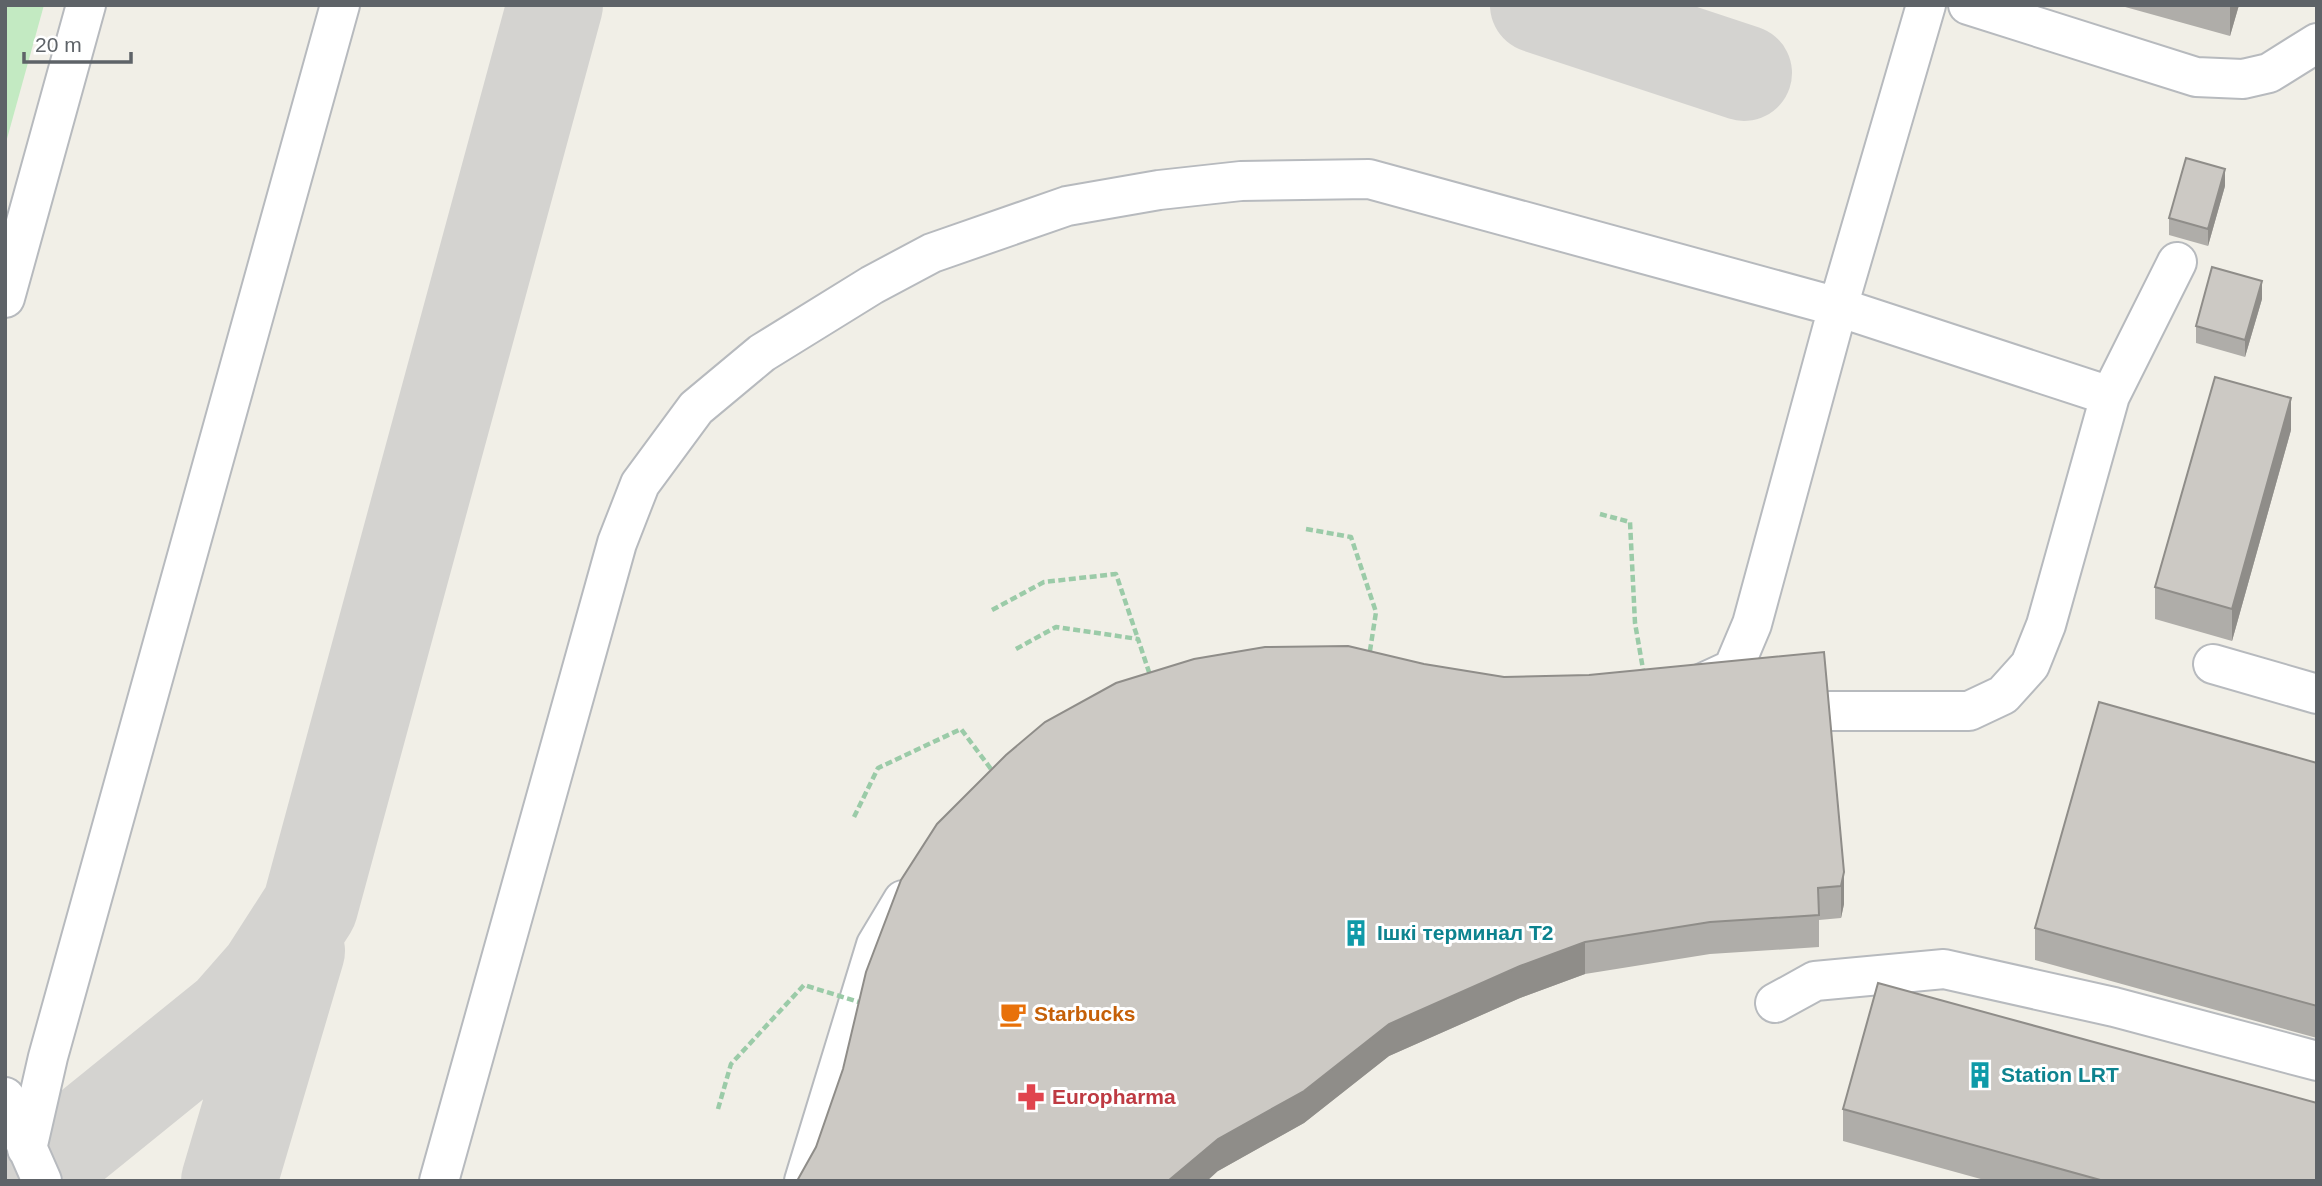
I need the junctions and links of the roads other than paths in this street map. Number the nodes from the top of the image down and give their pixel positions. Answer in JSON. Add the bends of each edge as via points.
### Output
{"nodes":[{"id":1,"x":86,"y":5,"type":"edge"},
{"id":2,"x":340,"y":5,"type":"edge"},
{"id":3,"x":1926,"y":5,"type":"edge"},
{"id":4,"x":1968,"y":5,"type":"edge"},
{"id":5,"x":2317,"y":43,"type":"edge"},
{"id":6,"x":2177,"y":262,"type":"dead end"},
{"id":7,"x":5,"y":298,"type":"edge"},
{"id":8,"x":1838,"y":307,"type":"junction"},
{"id":9,"x":2109,"y":396,"type":"junction"},
{"id":10,"x":2213,"y":664,"type":"dead end"},
{"id":11,"x":1655,"y":689,"type":"edge"},
{"id":12,"x":2317,"y":694,"type":"edge"},
{"id":13,"x":1830,"y":711,"type":"edge"},
{"id":14,"x":924,"y":864,"type":"edge"},
{"id":15,"x":1775,"y":1003,"type":"dead end"},
{"id":16,"x":2317,"y":1061,"type":"edge"},
{"id":17,"x":5,"y":1097,"type":"edge"},
{"id":18,"x":35,"y":1165,"type":"edge"},
{"id":19,"x":439,"y":1181,"type":"edge"},
{"id":20,"x":804,"y":1181,"type":"edge"}],
"edges":[{"from":1,"to":7,"type":"lane"},
{"from":2,"to":18,"type":"lane","via":[[52,1044]]},
{"from":3,"to":8,"type":"lane"},
{"from":4,"to":5,"type":"lane","via":[[2196,76],[2243,79],[2269,73]]},
{"from":6,"to":9,"type":"lane"},
{"from":8,"to":9,"type":"lane"},
{"from":8,"to":11,"type":"lane","via":[[1752,624],[1733,669],[1690,690]]},
{"from":8,"to":19,"type":"lane","via":[[1369,179],[1252,180],[1067,206],[944,249],[872,285],[762,353],[696,408],[640,484],[617,543]]},
{"from":9,"to":13,"type":"lane","via":[[2046,625],[2030,665],[2003,695],[1969,712]]},
{"from":10,"to":12,"type":"lane"},
{"from":14,"to":20,"type":"lane","via":[[876,945]]},
{"from":15,"to":16,"type":"lane","via":[[1815,981],[1944,969],[2114,1007]]},
{"from":17,"to":18,"type":"lane"}]}
